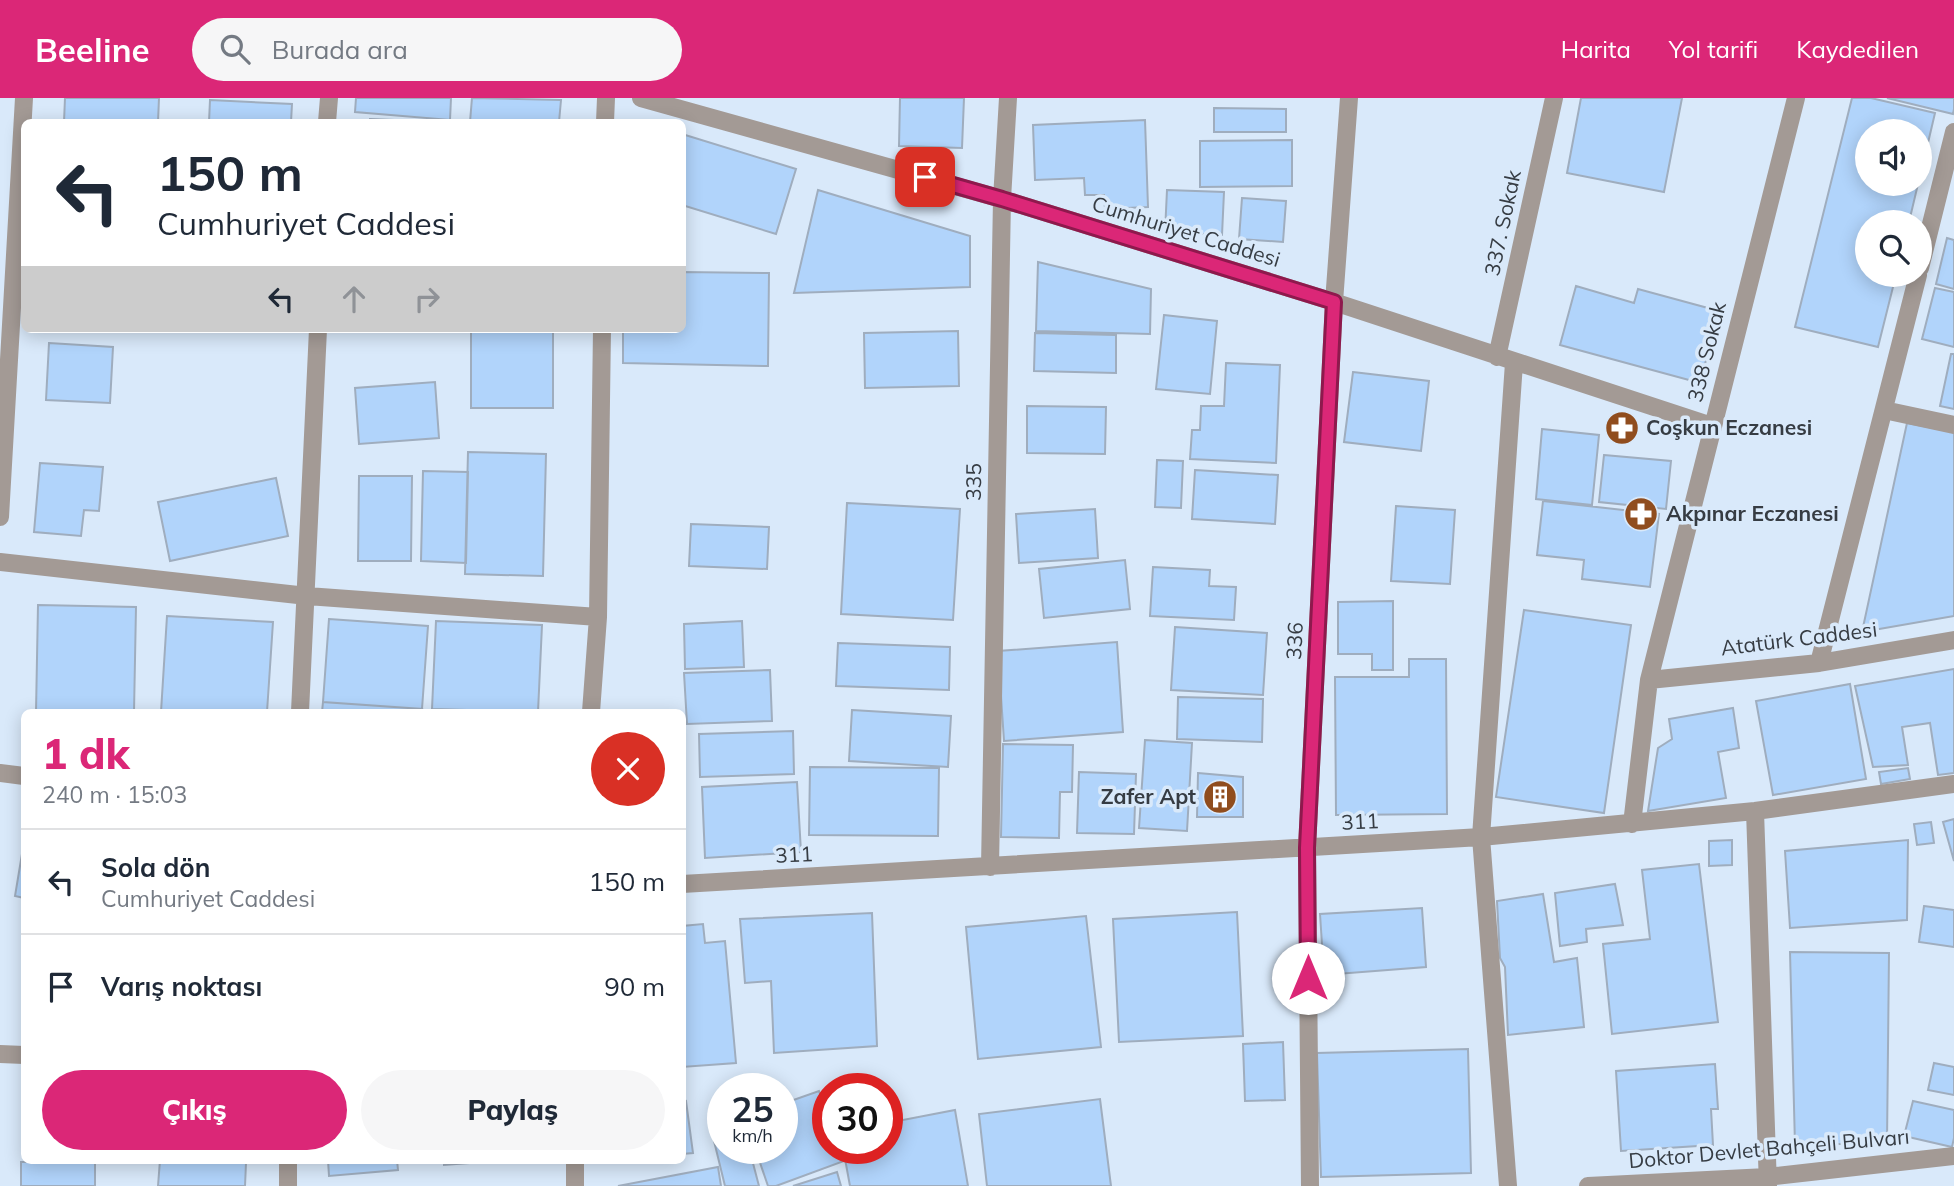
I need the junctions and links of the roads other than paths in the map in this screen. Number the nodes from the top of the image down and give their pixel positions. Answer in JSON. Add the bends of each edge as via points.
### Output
{"nodes":[{"id":1,"x":24,"y":98,"type":"edge"},
{"id":2,"x":328,"y":98,"type":"edge"},
{"id":3,"x":606,"y":98,"type":"edge"},
{"id":4,"x":641,"y":98,"type":"edge"},
{"id":5,"x":1008,"y":98,"type":"edge"},
{"id":6,"x":1349,"y":98,"type":"edge"},
{"id":7,"x":1554,"y":98,"type":"edge"},
{"id":8,"x":1796,"y":98,"type":"edge"},
{"id":9,"x":327,"y":119,"type":"edge"},
{"id":10,"x":606,"y":119,"type":"edge"},
{"id":11,"x":1954,"y":132,"type":"edge"},
{"id":12,"x":8,"y":199,"type":"edge"},
{"id":13,"x":1002,"y":199,"type":"junction"},
{"id":14,"x":1932,"y":220,"type":"edge"},
{"id":15,"x":1915,"y":287,"type":"edge"},
{"id":16,"x":1334,"y":302,"type":"junction"},
{"id":17,"x":318,"y":333,"type":"edge"},
{"id":18,"x":602,"y":333,"type":"edge"},
{"id":19,"x":1506,"y":360,"type":"junction"},
{"id":20,"x":1884,"y":410,"type":"junction"},
{"id":21,"x":1954,"y":425,"type":"edge"},
{"id":22,"x":1712,"y":426,"type":"junction"},
{"id":23,"x":0,"y":517,"type":"edge"},
{"id":24,"x":0,"y":562,"type":"edge"},
{"id":25,"x":307,"y":596,"type":"junction"},
{"id":26,"x":598,"y":617,"type":"junction"},
{"id":27,"x":1954,"y":640,"type":"edge"},
{"id":28,"x":1819,"y":663,"type":"junction"},
{"id":29,"x":1649,"y":680,"type":"junction"},
{"id":30,"x":300,"y":709,"type":"edge"},
{"id":31,"x":591,"y":709,"type":"edge"},
{"id":32,"x":0,"y":773,"type":"edge"},
{"id":33,"x":21,"y":776,"type":"edge"},
{"id":34,"x":1954,"y":784,"type":"edge"},
{"id":35,"x":1755,"y":811,"type":"junction"},
{"id":36,"x":1632,"y":824,"type":"junction"},
{"id":37,"x":1481,"y":837,"type":"junction"},
{"id":38,"x":1307,"y":848,"type":"junction"},
{"id":39,"x":990,"y":867,"type":"junction"},
{"id":40,"x":686,"y":884,"type":"edge"},
{"id":41,"x":0,"y":1054,"type":"edge"},
{"id":42,"x":21,"y":1055,"type":"edge"},
{"id":43,"x":1954,"y":1156,"type":"edge"},
{"id":44,"x":288,"y":1164,"type":"edge"},
{"id":45,"x":575,"y":1164,"type":"edge"},
{"id":46,"x":1768,"y":1181,"type":"edge"},
{"id":47,"x":288,"y":1186,"type":"edge"},
{"id":48,"x":575,"y":1186,"type":"edge"},
{"id":49,"x":1310,"y":1186,"type":"edge"},
{"id":50,"x":1508,"y":1186,"type":"edge"},
{"id":51,"x":1588,"y":1186,"type":"edge"}],
"edges":[{"from":1,"to":12,"type":"street"},
{"from":2,"to":9,"type":"street"},
{"from":3,"to":10,"type":"street"},
{"from":4,"to":13,"type":"street","name":"Cumhuriyet Caddesi"},
{"from":5,"to":13,"type":"street","name":"335"},
{"from":6,"to":16,"type":"street","name":"336"},
{"from":7,"to":19,"type":"street","name":"337. Sokak"},
{"from":8,"to":22,"type":"street","name":"338 Sokak"},
{"from":11,"to":14,"type":"street"},
{"from":12,"to":23,"type":"street"},
{"from":13,"to":16,"type":"street","name":"Cumhuriyet Caddesi"},
{"from":13,"to":39,"type":"street","name":"335"},
{"from":15,"to":20,"type":"street"},
{"from":16,"to":19,"type":"street","name":"Cumhuriyet Caddesi"},
{"from":16,"to":38,"type":"street","name":"336"},
{"from":17,"to":25,"type":"street"},
{"from":18,"to":26,"type":"street"},
{"from":19,"to":22,"type":"street","name":"Cumhuriyet Caddesi"},
{"from":19,"to":37,"type":"street","name":"337. Sokak"},
{"from":20,"to":21,"type":"street"},
{"from":20,"to":28,"type":"street"},
{"from":22,"to":29,"type":"street","name":"338 Sokak"},
{"from":24,"to":25,"type":"street"},
{"from":25,"to":26,"type":"street"},
{"from":25,"to":30,"type":"street"},
{"from":26,"to":31,"type":"street"},
{"from":27,"to":28,"type":"street","name":"Atatürk Caddesi"},
{"from":28,"to":29,"type":"street","name":"Atatürk Caddesi"},
{"from":29,"to":36,"type":"street","name":"338 Sokak"},
{"from":32,"to":33,"type":"street"},
{"from":34,"to":35,"type":"street","name":"311"},
{"from":35,"to":36,"type":"street","name":"311"},
{"from":35,"to":46,"type":"street"},
{"from":36,"to":37,"type":"street","name":"311"},
{"from":37,"to":38,"type":"street","name":"311"},
{"from":37,"to":50,"type":"street","name":"337. Sokak"},
{"from":38,"to":39,"type":"street","name":"311"},
{"from":38,"to":49,"type":"street","name":"336"},
{"from":39,"to":40,"type":"street","name":"311"},
{"from":41,"to":42,"type":"street"},
{"from":43,"to":46,"type":"street","name":"Doktor Devlet Bahçeli Bulvarı"},
{"from":44,"to":47,"type":"street"},
{"from":45,"to":48,"type":"street"},
{"from":46,"to":51,"type":"street","name":"Doktor Devlet Bahçeli Bulvarı"}]}
